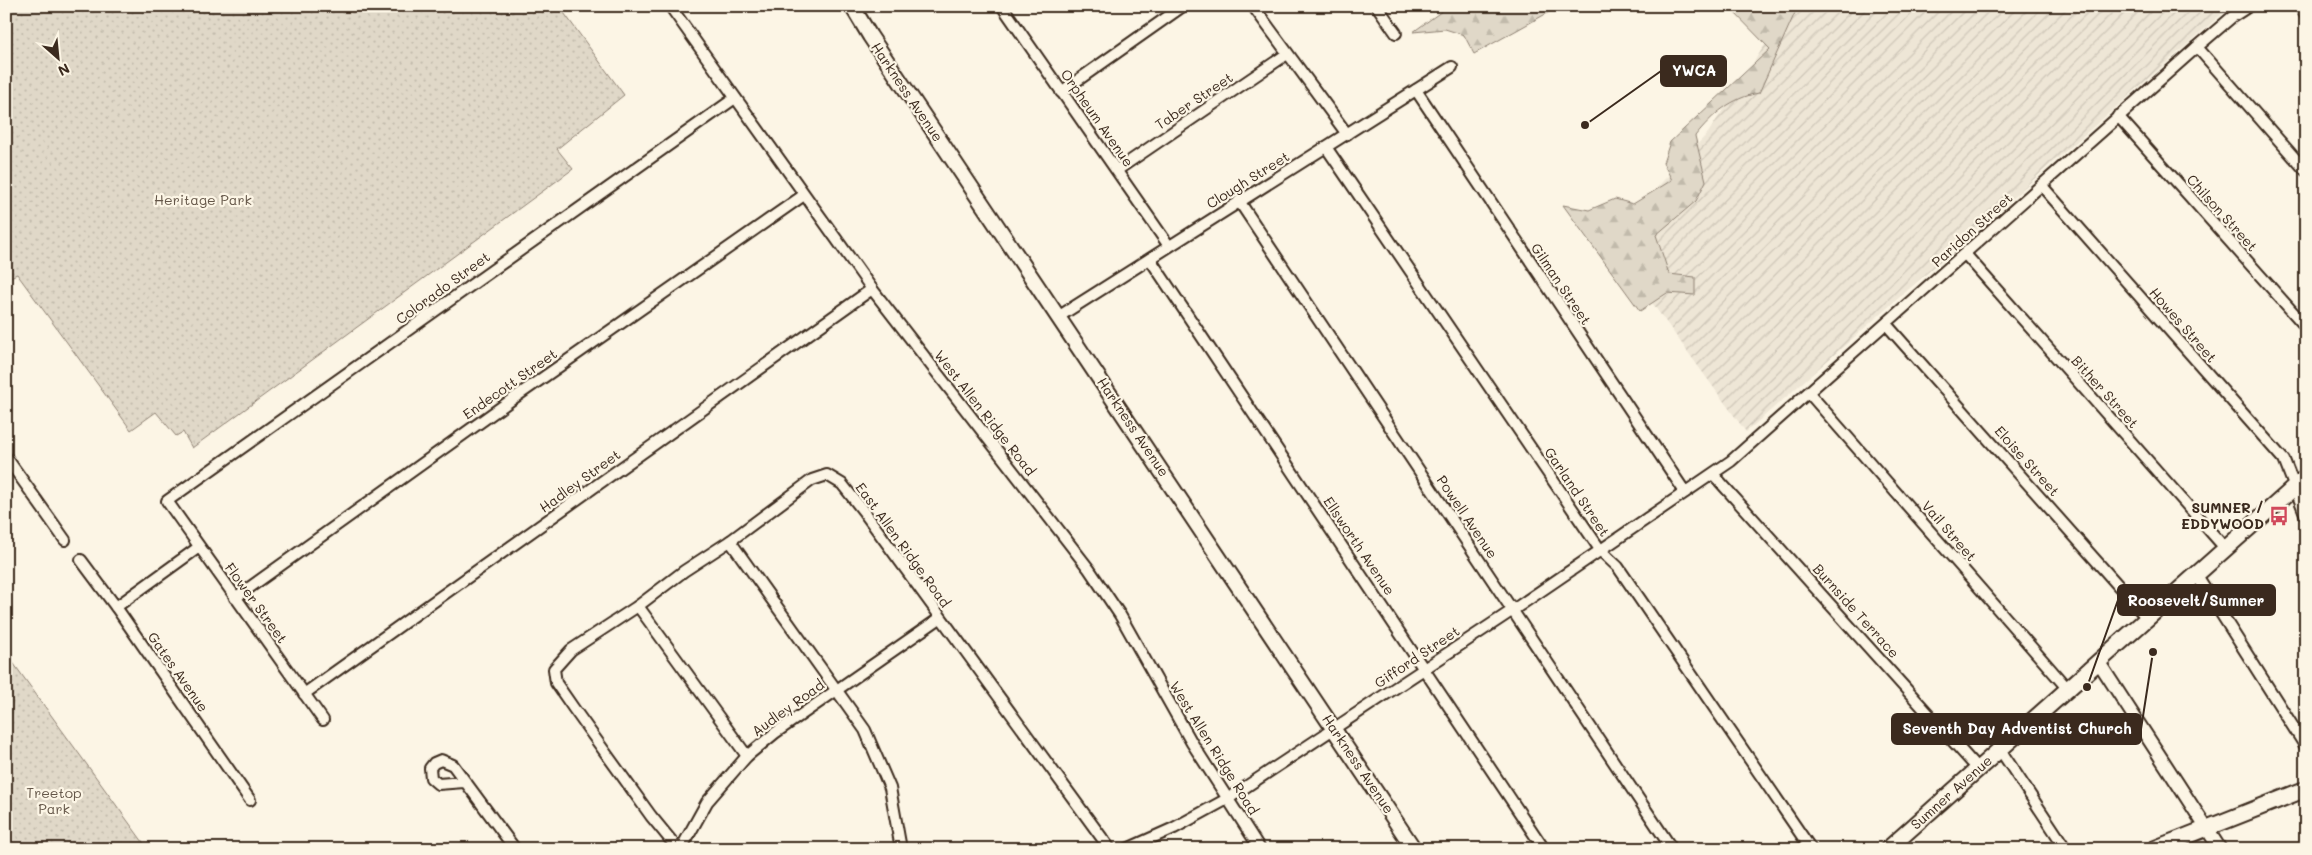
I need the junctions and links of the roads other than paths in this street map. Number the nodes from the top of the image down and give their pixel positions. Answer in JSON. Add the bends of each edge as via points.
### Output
{"nodes":[{"id":1,"x":670,"y":6,"type":"edge"},
{"id":2,"x":852,"y":6,"type":"edge"},
{"id":3,"x":1183,"y":6,"type":"edge"},
{"id":4,"x":1253,"y":6,"type":"edge"},
{"id":5,"x":1377,"y":6,"type":"edge"},
{"id":6,"x":2249,"y":6,"type":"edge"},
{"id":7,"x":2300,"y":6,"type":"edge"},
{"id":8,"x":1005,"y":7,"type":"edge"},
{"id":9,"x":2306,"y":16,"type":"edge"},
{"id":10,"x":1396,"y":33,"type":"dead end"},
{"id":11,"x":2197,"y":47,"type":"junction"},
{"id":12,"x":1287,"y":54,"type":"junction"},
{"id":13,"x":1452,"y":67,"type":"dead end"},
{"id":14,"x":1416,"y":90,"type":"junction"},
{"id":15,"x":1061,"y":92,"type":"junction"},
{"id":16,"x":735,"y":98,"type":"junction"},
{"id":17,"x":2118,"y":116,"type":"junction"},
{"id":18,"x":1347,"y":134,"type":"junction"},
{"id":19,"x":1326,"y":147,"type":"junction"},
{"id":20,"x":1117,"y":170,"type":"junction"},
{"id":21,"x":2306,"y":171,"type":"edge"},
{"id":22,"x":2042,"y":186,"type":"junction"},
{"id":23,"x":804,"y":195,"type":"junction"},
{"id":24,"x":1239,"y":201,"type":"junction"},
{"id":25,"x":1169,"y":246,"type":"junction"},
{"id":26,"x":1965,"y":254,"type":"junction"},
{"id":27,"x":1150,"y":259,"type":"junction"},
{"id":28,"x":872,"y":290,"type":"junction"},
{"id":29,"x":1058,"y":316,"type":"junction"},
{"id":30,"x":1886,"y":324,"type":"junction"},
{"id":31,"x":2306,"y":328,"type":"edge"},
{"id":32,"x":1809,"y":393,"type":"junction"},
{"id":33,"x":6,"y":457,"type":"edge"},
{"id":34,"x":1713,"y":474,"type":"junction"},
{"id":35,"x":2301,"y":482,"type":"edge"},
{"id":36,"x":1685,"y":492,"type":"junction"},
{"id":37,"x":167,"y":501,"type":"joint"},
{"id":38,"x":2306,"y":516,"type":"edge"},
{"id":39,"x":65,"y":540,"type":"dead end"},
{"id":40,"x":730,"y":541,"type":"junction"},
{"id":41,"x":199,"y":548,"type":"junction"},
{"id":42,"x":2225,"y":548,"type":"junction"},
{"id":43,"x":1601,"y":551,"type":"junction"},
{"id":44,"x":81,"y":560,"type":"dead end"},
{"id":45,"x":2196,"y":574,"type":"junction"},
{"id":46,"x":235,"y":598,"type":"junction"},
{"id":47,"x":638,"y":606,"type":"junction"},
{"id":48,"x":116,"y":607,"type":"junction"},
{"id":49,"x":1513,"y":610,"type":"junction"},
{"id":50,"x":940,"y":618,"type":"junction"},
{"id":51,"x":2147,"y":618,"type":"junction"},
{"id":52,"x":2098,"y":661,"type":"junction"},
{"id":53,"x":1424,"y":668,"type":"junction"},
{"id":54,"x":2067,"y":688,"type":"junction"},
{"id":55,"x":836,"y":691,"type":"junction"},
{"id":56,"x":304,"y":694,"type":"junction"},
{"id":57,"x":323,"y":720,"type":"dead end"},
{"id":58,"x":1334,"y":729,"type":"junction"},
{"id":59,"x":2306,"y":747,"type":"edge"},
{"id":60,"x":1999,"y":748,"type":"junction"},
{"id":61,"x":746,"y":756,"type":"junction"},
{"id":62,"x":1977,"y":768,"type":"junction"},
{"id":63,"x":464,"y":782,"type":"dead end"},
{"id":64,"x":2306,"y":789,"type":"edge"},
{"id":65,"x":1229,"y":798,"type":"junction"},
{"id":66,"x":250,"y":800,"type":"dead end"},
{"id":67,"x":2206,"y":828,"type":"junction"},
{"id":68,"x":515,"y":849,"type":"edge"},
{"id":69,"x":680,"y":849,"type":"edge"},
{"id":70,"x":901,"y":849,"type":"edge"},
{"id":71,"x":1110,"y":849,"type":"edge"},
{"id":72,"x":1127,"y":849,"type":"edge"},
{"id":73,"x":1260,"y":849,"type":"edge"},
{"id":74,"x":1414,"y":849,"type":"edge"},
{"id":75,"x":1544,"y":849,"type":"edge"},
{"id":76,"x":1672,"y":849,"type":"edge"},
{"id":77,"x":1810,"y":849,"type":"edge"},
{"id":78,"x":1888,"y":849,"type":"edge"},
{"id":79,"x":2066,"y":849,"type":"edge"},
{"id":80,"x":2154,"y":849,"type":"edge"},
{"id":81,"x":2220,"y":849,"type":"edge"}],
"edges":[{"from":1,"to":16,"type":"street","name":"West Allen Ridge Road"},
{"from":2,"to":29,"type":"main road","name":"Harkness Avenue"},
{"from":3,"to":15,"type":"street"},
{"from":4,"to":12,"type":"street"},
{"from":5,"to":10,"type":"street"},
{"from":6,"to":11,"type":"street","name":"Paridon Street"},
{"from":7,"to":9,"type":"street"},
{"from":8,"to":15,"type":"street","name":"Orpheum Avenue"},
{"from":11,"to":17,"type":"street","name":"Paridon Street"},
{"from":11,"to":21,"type":"street"},
{"from":12,"to":18,"type":"street"},
{"from":12,"to":20,"type":"street","name":"Taber Street"},
{"from":13,"to":14,"type":"street","name":"Clough Street"},
{"from":14,"to":18,"type":"street","name":"Clough Street"},
{"from":14,"to":36,"type":"street","name":"Gilman Street"},
{"from":15,"to":20,"type":"street","name":"Orpheum Avenue"},
{"from":16,"to":23,"type":"street","name":"West Allen Ridge Road"},
{"from":16,"to":37,"type":"street","name":"Colorado Street"},
{"from":17,"to":22,"type":"street","name":"Paridon Street"},
{"from":17,"to":31,"type":"street","name":"Chilson Street"},
{"from":18,"to":19,"type":"street","name":"Clough Street"},
{"from":19,"to":24,"type":"street","name":"Clough Street"},
{"from":19,"to":43,"type":"street","name":"Garland Street"},
{"from":20,"to":25,"type":"street","name":"Orpheum Avenue"},
{"from":22,"to":26,"type":"street","name":"Paridon Street"},
{"from":22,"to":35,"type":"street","name":"Howes Street"},
{"from":23,"to":28,"type":"street","name":"West Allen Ridge Road"},
{"from":23,"to":46,"type":"street","name":"Endecott Street"},
{"from":24,"to":25,"type":"street","name":"Clough Street"},
{"from":24,"to":49,"type":"street","name":"Powell Avenue"},
{"from":25,"to":27,"type":"street","name":"Clough Street"},
{"from":26,"to":30,"type":"street","name":"Paridon Street"},
{"from":26,"to":42,"type":"street","name":"Bither Street"},
{"from":27,"to":29,"type":"street","name":"Clough Street"},
{"from":27,"to":53,"type":"street","name":"Ellsworth Avenue"},
{"from":28,"to":56,"type":"street","name":"Hadley Street"},
{"from":28,"to":65,"type":"street","name":"West Allen Ridge Road","via":[[1089,569],[1120,615],[1192,744]]},
{"from":29,"to":58,"type":"main road","name":"Harkness Avenue"},
{"from":30,"to":32,"type":"street","name":"Paridon Street"},
{"from":30,"to":51,"type":"street","name":"Eloise Street"},
{"from":32,"to":34,"type":"street","name":"Paridon Street"},
{"from":32,"to":54,"type":"street","name":"Vail Street"},
{"from":33,"to":39,"type":"street"},
{"from":34,"to":36,"type":"street","name":"Gifford Street"},
{"from":34,"to":62,"type":"street","name":"Burnside Terrace"},
{"from":35,"to":38,"type":"street","name":"Howes Street","via":[[2300,503]]},
{"from":35,"to":42,"type":"main road","name":"Sumner Avenue"},
{"from":36,"to":43,"type":"street","name":"Gifford Street"},
{"from":37,"to":41,"type":"street","name":"Flower Street"},
{"from":40,"to":47,"type":"street","name":"East Allen Ridge Road","via":[[684,570]]},
{"from":40,"to":50,"type":"street","name":"East Allen Ridge Road","via":[[812,480],[830,476],[842,484],[864,512]]},
{"from":40,"to":55,"type":"street"},
{"from":41,"to":46,"type":"street","name":"Flower Street"},
{"from":41,"to":48,"type":"street"},
{"from":42,"to":45,"type":"main road","name":"Sumner Avenue"},
{"from":43,"to":49,"type":"street","name":"Gifford Street"},
{"from":43,"to":77,"type":"street","name":"Garland Street","via":[[1618,566]]},
{"from":44,"to":48,"type":"street","name":"Gates Avenue"},
{"from":45,"to":51,"type":"main road","name":"Sumner Avenue"},
{"from":45,"to":59,"type":"street"},
{"from":46,"to":56,"type":"street","name":"Flower Street"},
{"from":47,"to":61,"type":"street"},
{"from":47,"to":69,"type":"street","name":"East Allen Ridge Road","via":[[571,650],[553,672],[558,686],[651,816]]},
{"from":48,"to":66,"type":"street","name":"Gates Avenue"},
{"from":49,"to":53,"type":"street","name":"Gifford Street"},
{"from":49,"to":76,"type":"street","name":"Powell Avenue"},
{"from":50,"to":55,"type":"street","name":"Audley Road"},
{"from":50,"to":71,"type":"street","name":"East Allen Ridge Road"},
{"from":51,"to":52,"type":"main road","name":"Sumner Avenue"},
{"from":52,"to":54,"type":"main road","name":"Sumner Avenue"},
{"from":52,"to":67,"type":"street"},
{"from":53,"to":58,"type":"street","name":"Gifford Street"},
{"from":53,"to":75,"type":"street","name":"Ellsworth Avenue"},
{"from":54,"to":60,"type":"main road","name":"Sumner Avenue"},
{"from":55,"to":61,"type":"street","name":"Audley Road"},
{"from":55,"to":70,"type":"street","via":[[865,730],[890,788]]},
{"from":56,"to":57,"type":"street","name":"Flower Street"},
{"from":58,"to":65,"type":"street","name":"Gifford Street"},
{"from":58,"to":74,"type":"main road","name":"Harkness Avenue"},
{"from":60,"to":62,"type":"main road","name":"Sumner Avenue"},
{"from":60,"to":79,"type":"street"},
{"from":61,"to":69,"type":"street","name":"Audley Road","via":[[711,796]]},
{"from":62,"to":78,"type":"main road","name":"Sumner Avenue"},
{"from":63,"to":68,"type":"street"},
{"from":64,"to":67,"type":"main road"},
{"from":65,"to":72,"type":"street","name":"Gifford Street","via":[[1179,826]]},
{"from":65,"to":73,"type":"street","name":"West Allen Ridge Road"},
{"from":67,"to":80,"type":"main road"},
{"from":67,"to":81,"type":"street"}]}
